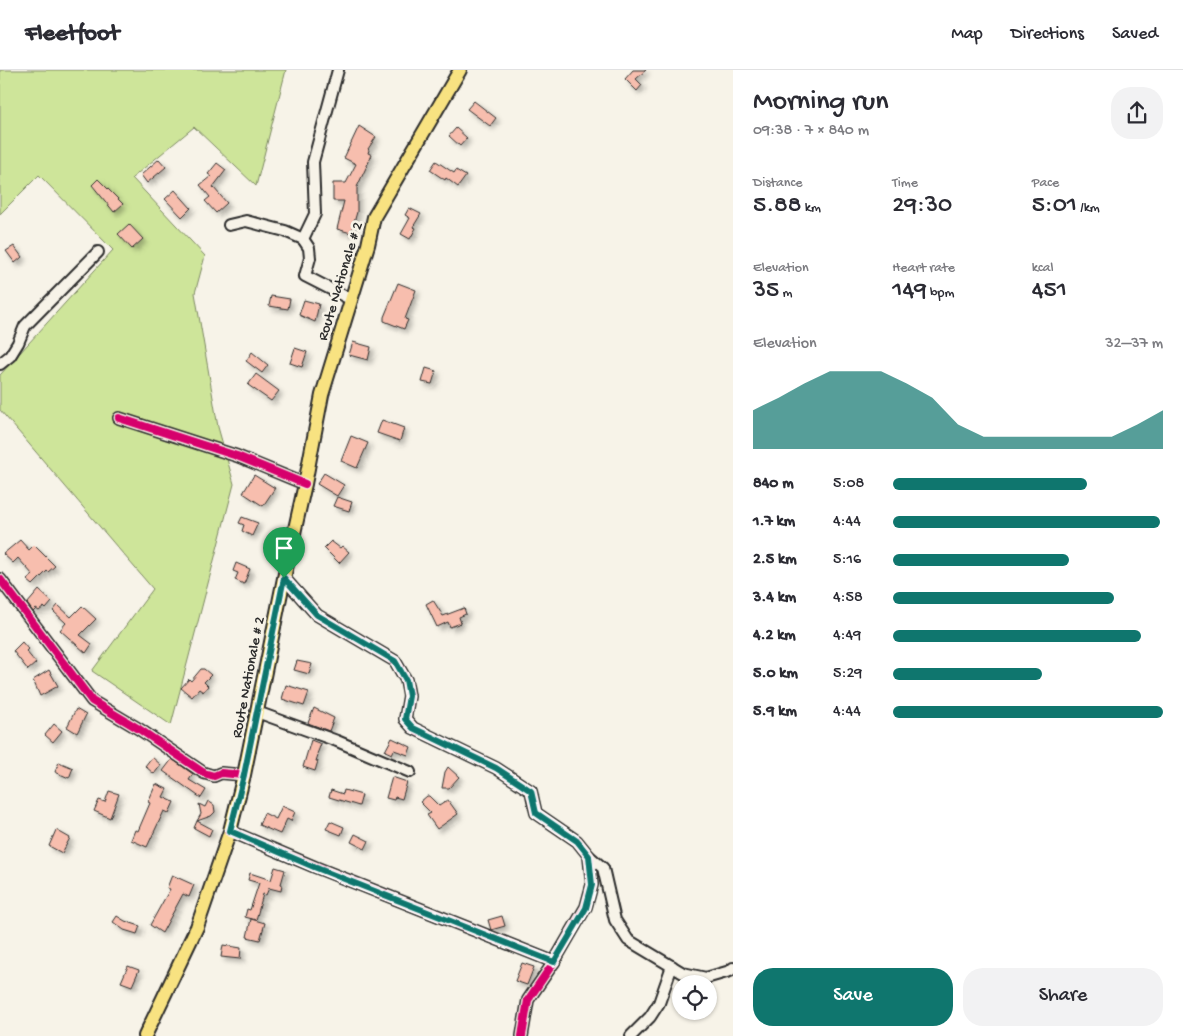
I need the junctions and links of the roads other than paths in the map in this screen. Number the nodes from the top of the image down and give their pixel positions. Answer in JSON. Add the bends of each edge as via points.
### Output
{"nodes":[{"id":1,"x":338,"y":70,"type":"edge"},
{"id":2,"x":460,"y":70,"type":"edge"},
{"id":3,"x":229,"y":225,"type":"dead end"},
{"id":4,"x":303,"y":239,"type":"junction"},
{"id":5,"x":98,"y":252,"type":"dead end"},
{"id":6,"x":350,"y":299,"type":"junction"},
{"id":7,"x":0,"y":364,"type":"edge"},
{"id":8,"x":119,"y":418,"type":"dead end"},
{"id":9,"x":305,"y":484,"type":"junction"},
{"id":10,"x":284,"y":578,"type":"junction"},
{"id":11,"x":0,"y":580,"type":"edge"},
{"id":12,"x":256,"y":712,"type":"junction"},
{"id":13,"x":410,"y":772,"type":"dead end"},
{"id":14,"x":244,"y":775,"type":"junction"},
{"id":15,"x":230,"y":831,"type":"junction"},
{"id":16,"x":589,"y":856,"type":"junction"},
{"id":17,"x":554,"y":962,"type":"junction"},
{"id":18,"x":672,"y":966,"type":"junction"},
{"id":19,"x":733,"y":968,"type":"edge"},
{"id":20,"x":145,"y":1036,"type":"edge"},
{"id":21,"x":522,"y":1036,"type":"edge"},
{"id":22,"x":631,"y":1036,"type":"edge"}],
"edges":[{"from":1,"to":4,"type":"street","via":[[314,162],[314,214]]},
{"from":2,"to":6,"type":"main road","name":"Route Nationale # 2","via":[[374,217]]},
{"from":3,"to":4,"type":"street","via":[[246,221]]},
{"from":4,"to":6,"type":"street","via":[[309,248],[310,258],[305,276]]},
{"from":5,"to":7,"type":"street","via":[[25,326],[10,356]]},
{"from":6,"to":9,"type":"main road","name":"Route Nationale # 2","via":[[322,395]]},
{"from":8,"to":9,"type":"street","via":[[237,456]]},
{"from":9,"to":10,"type":"main road","name":"Route Nationale # 2"},
{"from":10,"to":12,"type":"main road","name":"Route Nationale # 2"},
{"from":10,"to":16,"type":"street","via":[[317,615],[395,661],[406,680],[409,696],[405,719],[413,728],[496,768],[531,791],[536,813],[577,841]]},
{"from":11,"to":14,"type":"street","via":[[92,701],[139,728],[204,773]]},
{"from":12,"to":13,"type":"street"},
{"from":12,"to":14,"type":"main road","name":"Route Nationale # 2"},
{"from":14,"to":15,"type":"main road","name":"Route Nationale # 2"},
{"from":15,"to":17,"type":"street"},
{"from":15,"to":20,"type":"main road","name":"Route Nationale # 2","via":[[197,927]]},
{"from":16,"to":17,"type":"street","via":[[592,885],[586,908]]},
{"from":16,"to":18,"type":"street","via":[[604,868],[615,920],[628,940]]},
{"from":17,"to":21,"type":"street","via":[[528,1000]]},
{"from":18,"to":19,"type":"street","via":[[683,973],[706,978]]},
{"from":18,"to":22,"type":"street","via":[[659,1003]]}]}
